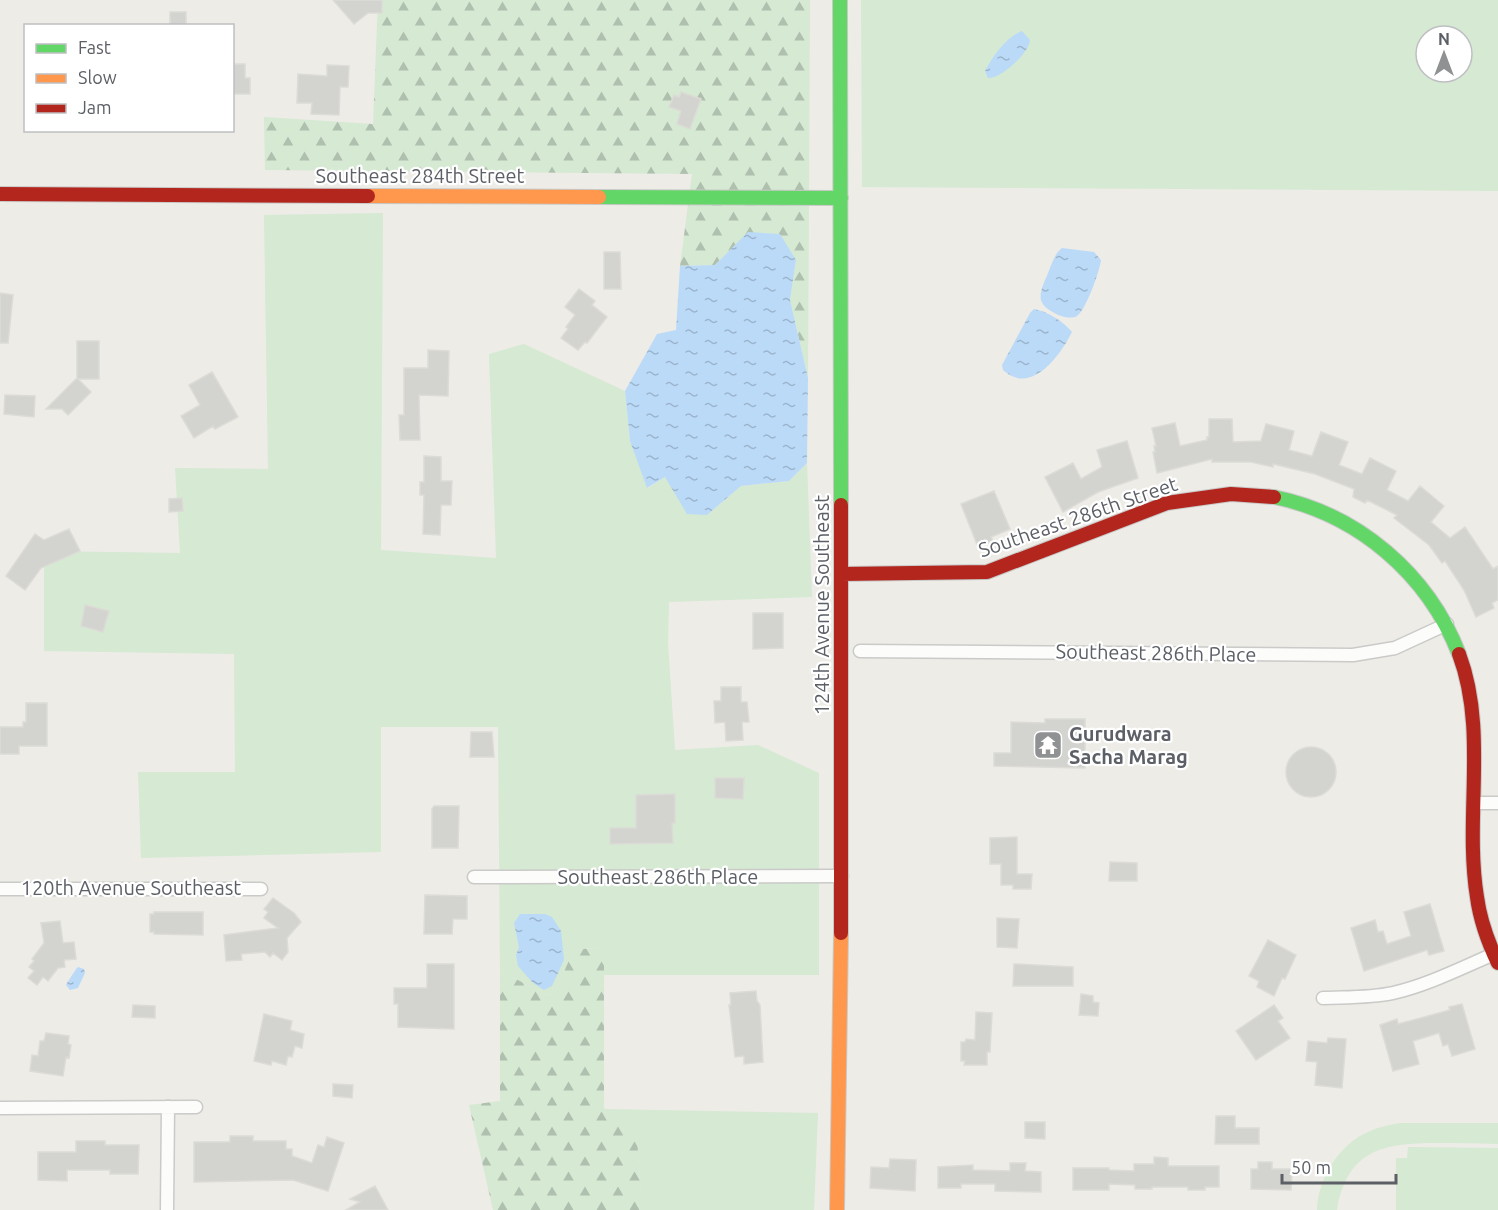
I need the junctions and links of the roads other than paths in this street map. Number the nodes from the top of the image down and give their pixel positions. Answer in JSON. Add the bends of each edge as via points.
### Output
{"nodes":[{"id":1,"x":840,"y":0,"type":"edge"},
{"id":2,"x":0,"y":194,"type":"edge"},
{"id":3,"x":841,"y":198,"type":"junction"},
{"id":4,"x":841,"y":574,"type":"junction"},
{"id":5,"x":1447,"y":624,"type":"junction"},
{"id":6,"x":860,"y":651,"type":"dead end"},
{"id":7,"x":1473,"y":803,"type":"junction"},
{"id":8,"x":1498,"y":803,"type":"edge"},
{"id":9,"x":842,"y":876,"type":"junction"},
{"id":10,"x":474,"y":877,"type":"dead end"},
{"id":11,"x":0,"y":889,"type":"edge"},
{"id":12,"x":261,"y":889,"type":"dead end"},
{"id":13,"x":1496,"y":958,"type":"edge"},
{"id":14,"x":1323,"y":998,"type":"dead end"},
{"id":15,"x":168,"y":1107,"type":"junction"},
{"id":16,"x":196,"y":1107,"type":"dead end"},
{"id":17,"x":0,"y":1108,"type":"edge"},
{"id":18,"x":167,"y":1210,"type":"edge"},
{"id":19,"x":837,"y":1210,"type":"edge"}],
"edges":[{"from":1,"to":3,"type":"street","name":"124th Avenue Southeast"},
{"from":2,"to":3,"type":"street","name":"Southeast 284th Street"},
{"from":3,"to":4,"type":"street","name":"124th Avenue Southeast"},
{"from":4,"to":5,"type":"street","name":"Southeast 286th Street","via":[[987,572],[1167,503],[1195,497],[1253,494],[1302,506],[1350,526],[1376,543],[1420,582]]},
{"from":4,"to":9,"type":"street","name":"124th Avenue Southeast"},
{"from":5,"to":6,"type":"street","name":"Southeast 286th Place","via":[[1395,648],[1353,655]]},
{"from":5,"to":7,"type":"street","name":"Southeast 286th Street","via":[[1468,687]]},
{"from":7,"to":8,"type":"street"},
{"from":7,"to":13,"type":"street","name":"Southeast 286th Street","via":[[1473,880],[1487,942]]},
{"from":9,"to":10,"type":"street","name":"Southeast 286th Place"},
{"from":9,"to":19,"type":"street","name":"124th Avenue Southeast"},
{"from":11,"to":12,"type":"street","name":"120th Avenue Southeast"},
{"from":13,"to":14,"type":"street","via":[[1392,994]]},
{"from":15,"to":16,"type":"street"},
{"from":15,"to":17,"type":"street"},
{"from":15,"to":18,"type":"street"}]}
